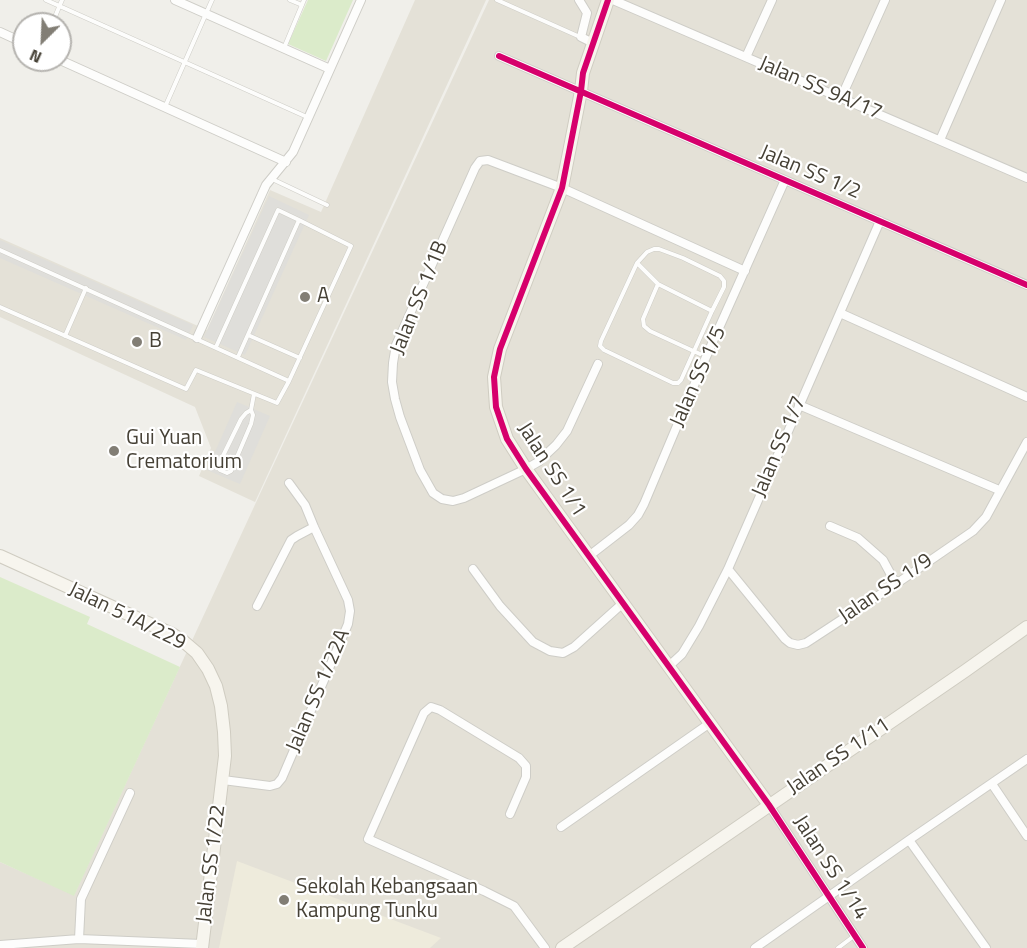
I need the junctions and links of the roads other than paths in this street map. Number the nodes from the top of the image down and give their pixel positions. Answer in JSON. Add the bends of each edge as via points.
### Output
{"nodes":[{"id":1,"x":46,"y":0,"type":"edge"},
{"id":2,"x":62,"y":0,"type":"edge"},
{"id":3,"x":175,"y":0,"type":"edge"},
{"id":4,"x":212,"y":0,"type":"edge"},
{"id":5,"x":290,"y":0,"type":"edge"},
{"id":6,"x":304,"y":0,"type":"edge"},
{"id":7,"x":361,"y":0,"type":"edge"},
{"id":8,"x":497,"y":0,"type":"edge"},
{"id":9,"x":579,"y":0,"type":"edge"},
{"id":10,"x":608,"y":0,"type":"edge"},
{"id":11,"x":613,"y":0,"type":"edge"},
{"id":12,"x":772,"y":0,"type":"edge"},
{"id":13,"x":885,"y":0,"type":"edge"},
{"id":14,"x":1002,"y":0,"type":"edge"},
{"id":15,"x":302,"y":5,"type":"junction"},
{"id":16,"x":60,"y":6,"type":"junction"},
{"id":17,"x":57,"y":12,"type":"edge"},
{"id":18,"x":206,"y":14,"type":"junction"},
{"id":19,"x":580,"y":37,"type":"junction"},
{"id":20,"x":593,"y":43,"type":"junction"},
{"id":21,"x":284,"y":48,"type":"junction"},
{"id":22,"x":499,"y":56,"type":"dead end"},
{"id":23,"x":746,"y":57,"type":"junction"},
{"id":24,"x":185,"y":62,"type":"junction"},
{"id":25,"x":72,"y":65,"type":"edge"},
{"id":26,"x":330,"y":69,"type":"junction"},
{"id":27,"x":581,"y":91,"type":"junction"},
{"id":28,"x":841,"y":98,"type":"junction"},
{"id":29,"x":165,"y":107,"type":"junction"},
{"id":30,"x":308,"y":117,"type":"junction"},
{"id":31,"x":940,"y":140,"type":"junction"},
{"id":32,"x":286,"y":162,"type":"junction"},
{"id":33,"x":272,"y":178,"type":"junction"},
{"id":34,"x":1027,"y":178,"type":"edge"},
{"id":35,"x":785,"y":180,"type":"junction"},
{"id":36,"x":562,"y":188,"type":"junction"},
{"id":37,"x":327,"y":205,"type":"dead end"},
{"id":38,"x":299,"y":220,"type":"junction"},
{"id":39,"x":880,"y":221,"type":"junction"},
{"id":40,"x":0,"y":249,"type":"edge"},
{"id":41,"x":637,"y":263,"type":"junction"},
{"id":42,"x":745,"y":271,"type":"junction"},
{"id":43,"x":658,"y":284,"type":"junction"},
{"id":44,"x":1027,"y":285,"type":"edge"},
{"id":45,"x":86,"y":288,"type":"junction"},
{"id":46,"x":0,"y":307,"type":"edge"},
{"id":47,"x":712,"y":311,"type":"junction"},
{"id":48,"x":840,"y":313,"type":"junction"},
{"id":49,"x":248,"y":335,"type":"junction"},
{"id":50,"x":64,"y":336,"type":"junction"},
{"id":51,"x":197,"y":338,"type":"junction"},
{"id":52,"x":216,"y":347,"type":"junction"},
{"id":53,"x":700,"y":354,"type":"junction"},
{"id":54,"x":238,"y":357,"type":"junction"},
{"id":55,"x":300,"y":358,"type":"junction"},
{"id":56,"x":598,"y":364,"type":"dead end"},
{"id":57,"x":289,"y":381,"type":"junction"},
{"id":58,"x":255,"y":394,"type":"junction"},
{"id":59,"x":1027,"y":397,"type":"edge"},
{"id":60,"x":799,"y":405,"type":"junction"},
{"id":61,"x":251,"y":410,"type":"junction"},
{"id":62,"x":1027,"y":442,"type":"edge"},
{"id":63,"x":526,"y":469,"type":"junction"},
{"id":64,"x":289,"y":483,"type":"dead end"},
{"id":65,"x":999,"y":490,"type":"junction"},
{"id":66,"x":830,"y":526,"type":"dead end"},
{"id":67,"x":314,"y":527,"type":"junction"},
{"id":68,"x":0,"y":556,"type":"edge"},
{"id":69,"x":589,"y":556,"type":"junction"},
{"id":70,"x":473,"y":569,"type":"dead end"},
{"id":71,"x":728,"y":569,"type":"junction"},
{"id":72,"x":896,"y":584,"type":"junction"},
{"id":73,"x":623,"y":603,"type":"junction"},
{"id":74,"x":257,"y":606,"type":"dead end"},
{"id":75,"x":1027,"y":627,"type":"edge"},
{"id":76,"x":669,"y":666,"type":"junction"},
{"id":77,"x":710,"y":723,"type":"junction"},
{"id":78,"x":1027,"y":759,"type":"edge"},
{"id":79,"x":223,"y":780,"type":"junction"},
{"id":80,"x":992,"y":784,"type":"junction"},
{"id":81,"x":130,"y":793,"type":"dead end"},
{"id":82,"x":769,"y":805,"type":"junction"},
{"id":83,"x":510,"y":814,"type":"dead end"},
{"id":84,"x":561,"y":827,"type":"dead end"},
{"id":85,"x":1027,"y":836,"type":"edge"},
{"id":86,"x":909,"y":840,"type":"junction"},
{"id":87,"x":830,"y":897,"type":"junction"},
{"id":88,"x":855,"y":936,"type":"junction"},
{"id":89,"x":79,"y":939,"type":"junction"},
{"id":90,"x":125,"y":944,"type":"edge"},
{"id":91,"x":0,"y":945,"type":"edge"},
{"id":92,"x":202,"y":946,"type":"edge"},
{"id":93,"x":545,"y":948,"type":"edge"},
{"id":94,"x":562,"y":948,"type":"edge"},
{"id":95,"x":755,"y":948,"type":"edge"},
{"id":96,"x":838,"y":948,"type":"edge"},
{"id":97,"x":863,"y":948,"type":"edge"},
{"id":98,"x":986,"y":948,"type":"edge"}],
"edges":[{"from":1,"to":16,"type":"lane"},
{"from":2,"to":16,"type":"lane"},
{"from":3,"to":18,"type":"street"},
{"from":4,"to":18,"type":"lane"},
{"from":5,"to":15,"type":"lane"},
{"from":6,"to":15,"type":"lane"},
{"from":7,"to":26,"type":"street"},
{"from":8,"to":19,"type":"lane"},
{"from":9,"to":19,"type":"street","via":[[587,13]]},
{"from":10,"to":20,"type":"street","name":"Jalan SS 1/1"},
{"from":11,"to":23,"type":"street","name":"Jalan SS 9A/17"},
{"from":12,"to":23,"type":"street"},
{"from":13,"to":28,"type":"street"},
{"from":14,"to":31,"type":"street"},
{"from":15,"to":21,"type":"lane"},
{"from":16,"to":17,"type":"lane"},
{"from":16,"to":24,"type":"lane"},
{"from":18,"to":21,"type":"street"},
{"from":18,"to":24,"type":"lane"},
{"from":19,"to":20,"type":"street"},
{"from":20,"to":27,"type":"street","name":"Jalan SS 1/1"},
{"from":21,"to":26,"type":"street"},
{"from":22,"to":27,"type":"street","name":"Jalan SS 1/2"},
{"from":23,"to":28,"type":"street","name":"Jalan SS 9A/17"},
{"from":24,"to":29,"type":"lane"},
{"from":24,"to":30,"type":"lane"},
{"from":25,"to":29,"type":"street"},
{"from":26,"to":30,"type":"street"},
{"from":27,"to":35,"type":"street","name":"Jalan SS 1/2"},
{"from":27,"to":36,"type":"street","name":"Jalan SS 1/1"},
{"from":28,"to":31,"type":"street","name":"Jalan SS 9A/17"},
{"from":29,"to":32,"type":"street"},
{"from":30,"to":32,"type":"street"},
{"from":31,"to":34,"type":"street","name":"Jalan SS 9A/17"},
{"from":32,"to":33,"type":"street"},
{"from":33,"to":37,"type":"lane"},
{"from":33,"to":51,"type":"street"},
{"from":35,"to":39,"type":"street","name":"Jalan SS 1/2"},
{"from":35,"to":42,"type":"street","name":"Jalan SS 1/5"},
{"from":36,"to":42,"type":"street"},
{"from":36,"to":63,"type":"street","name":"Jalan SS 1/1","via":[[500,349],[494,377],[496,407],[507,439]]},
{"from":36,"to":63,"type":"street","name":"Jalan SS 1/1B","via":[[480,160],[396,345],[393,363],[394,399],[420,470],[433,493],[453,501]]},
{"from":38,"to":49,"type":"lane"},
{"from":38,"to":52,"type":"lane","via":[[278,210]]},
{"from":38,"to":55,"type":"lane","via":[[351,246]]},
{"from":39,"to":44,"type":"street","name":"Jalan SS 1/2"},
{"from":39,"to":48,"type":"street","name":"Jalan SS 1/7"},
{"from":40,"to":45,"type":"lane"},
{"from":41,"to":43,"type":"lane"},
{"from":41,"to":47,"type":"lane","via":[[647,252],[659,249],[720,276],[724,286]]},
{"from":41,"to":53,"type":"lane","via":[[600,346],[673,383],[681,380]]},
{"from":42,"to":53,"type":"street","name":"Jalan SS 1/5"},
{"from":43,"to":47,"type":"lane"},
{"from":43,"to":53,"type":"lane","via":[[643,319],[644,326]]},
{"from":45,"to":50,"type":"lane"},
{"from":45,"to":51,"type":"lane"},
{"from":46,"to":50,"type":"lane"},
{"from":47,"to":53,"type":"lane"},
{"from":48,"to":59,"type":"street"},
{"from":48,"to":60,"type":"street","name":"Jalan SS 1/7"},
{"from":49,"to":54,"type":"lane"},
{"from":49,"to":55,"type":"lane"},
{"from":50,"to":58,"type":"lane","via":[[186,389],[196,370]]},
{"from":51,"to":52,"type":"lane"},
{"from":52,"to":54,"type":"lane"},
{"from":53,"to":69,"type":"street","name":"Jalan SS 1/5","via":[[638,515]]},
{"from":54,"to":57,"type":"lane"},
{"from":55,"to":57,"type":"lane"},
{"from":56,"to":63,"type":"street","via":[[567,431],[538,462]]},
{"from":57,"to":58,"type":"lane","via":[[277,403]]},
{"from":58,"to":61,"type":"lane"},
{"from":60,"to":65,"type":"street"},
{"from":60,"to":71,"type":"street","name":"Jalan SS 1/7"},
{"from":61,"to":61,"type":"lane","via":[[251,424],[231,471],[220,470],[218,466],[241,419]]},
{"from":62,"to":65,"type":"street","name":"Jalan SS 1/9"},
{"from":63,"to":69,"type":"street","name":"Jalan SS 1/1"},
{"from":64,"to":67,"type":"street","name":"Jalan SS 1/22A"},
{"from":65,"to":72,"type":"street","name":"Jalan SS 1/9","via":[[986,517],[973,531]]},
{"from":66,"to":72,"type":"street","via":[[858,538],[883,560]]},
{"from":67,"to":74,"type":"street","via":[[291,540]]},
{"from":67,"to":79,"type":"street","name":"Jalan SS 1/22A","via":[[348,600],[348,624],[282,778],[270,786]]},
{"from":68,"to":79,"type":"street","name":"Jalan 51A/229","via":[[172,634],[197,653],[208,669],[221,706]]},
{"from":69,"to":73,"type":"street","name":"Jalan SS 1/1"},
{"from":70,"to":73,"type":"street","via":[[533,642],[549,651],[563,652],[574,647]]},
{"from":71,"to":72,"type":"street","name":"Jalan SS 1/9","via":[[785,639],[798,645]]},
{"from":71,"to":76,"type":"street","name":"Jalan SS 1/7","via":[[682,654]]},
{"from":73,"to":76,"type":"street","name":"Jalan SS 1/1"},
{"from":75,"to":82,"type":"street","name":"Jalan SS 1/11"},
{"from":76,"to":77,"type":"street","name":"Jalan SS 1/1"},
{"from":77,"to":82,"type":"street","name":"Jalan SS 1/1"},
{"from":77,"to":84,"type":"street"},
{"from":78,"to":80,"type":"street"},
{"from":79,"to":92,"type":"street","name":"Jalan SS 1/22"},
{"from":80,"to":85,"type":"street"},
{"from":80,"to":86,"type":"street"},
{"from":81,"to":89,"type":"street","via":[[81,899]]},
{"from":82,"to":87,"type":"street","name":"Jalan SS 1/14"},
{"from":82,"to":94,"type":"street","name":"Jalan SS 1/11"},
{"from":83,"to":93,"type":"street","via":[[526,777],[526,766],[519,758],[431,707],[424,713],[368,839],[514,906]]},
{"from":86,"to":87,"type":"street"},
{"from":86,"to":98,"type":"street"},
{"from":87,"to":88,"type":"street","name":"Jalan SS 1/14"},
{"from":87,"to":95,"type":"street"},
{"from":88,"to":96,"type":"lane"},
{"from":88,"to":97,"type":"street","name":"Jalan SS 1/14"},
{"from":89,"to":90,"type":"street"},
{"from":89,"to":91,"type":"street"},
{"from":90,"to":92,"type":"street"}]}
